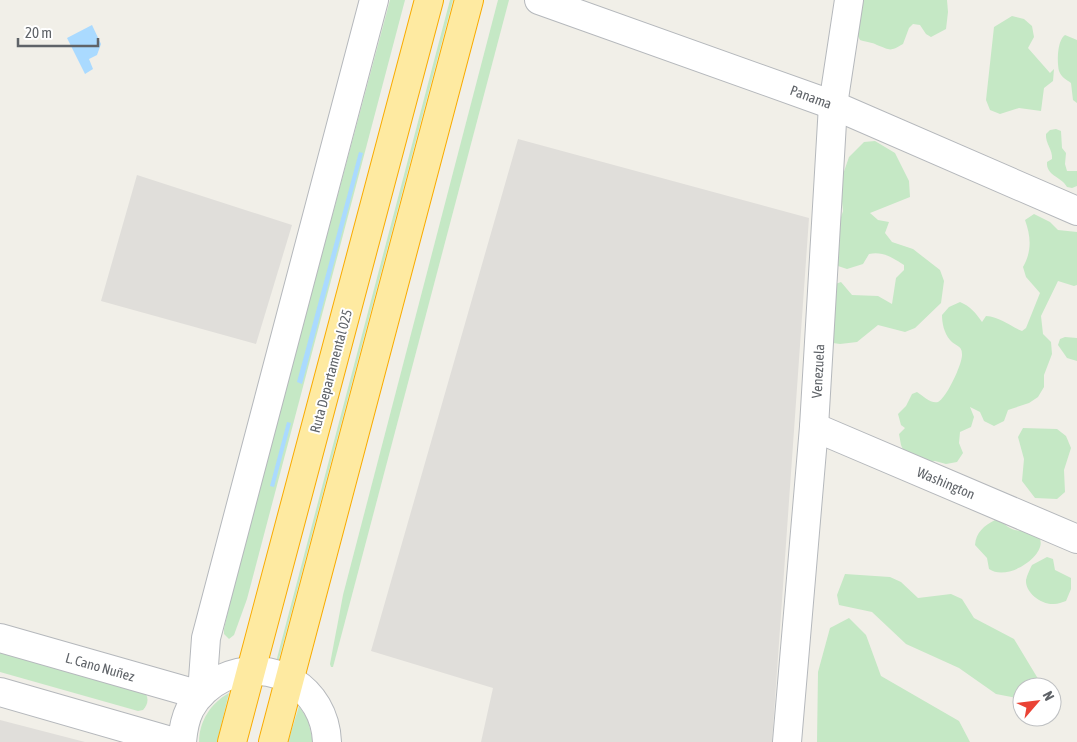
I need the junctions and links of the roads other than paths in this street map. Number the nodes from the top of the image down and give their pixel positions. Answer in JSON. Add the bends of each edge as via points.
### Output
{"nodes":[{"id":1,"x":374,"y":0,"type":"edge"},
{"id":2,"x":429,"y":0,"type":"edge"},
{"id":3,"x":469,"y":0,"type":"edge"},
{"id":4,"x":539,"y":0,"type":"edge"},
{"id":5,"x":849,"y":0,"type":"edge"},
{"id":6,"x":832,"y":105,"type":"junction"},
{"id":7,"x":1077,"y":211,"type":"edge"},
{"id":8,"x":814,"y":427,"type":"junction"},
{"id":9,"x":1077,"y":539,"type":"edge"},
{"id":10,"x":0,"y":638,"type":"edge"},
{"id":11,"x":251,"y":670,"type":"junction"},
{"id":12,"x":290,"y":679,"type":"junction"},
{"id":13,"x":0,"y":692,"type":"edge"},
{"id":14,"x":201,"y":694,"type":"junction"},
{"id":15,"x":174,"y":742,"type":"edge"},
{"id":16,"x":182,"y":742,"type":"edge"},
{"id":17,"x":232,"y":742,"type":"edge"},
{"id":18,"x":273,"y":742,"type":"edge"},
{"id":19,"x":327,"y":742,"type":"edge"},
{"id":20,"x":787,"y":742,"type":"edge"}],
"edges":[{"from":1,"to":14,"type":"street","via":[[206,638]]},
{"from":2,"to":11,"type":"highway","name":"Ruta Departamental 025"},
{"from":3,"to":12,"type":"highway"},
{"from":4,"to":6,"type":"street","name":"Panama"},
{"from":5,"to":6,"type":"street","name":"Venezuela"},
{"from":6,"to":7,"type":"street","name":"Panama"},
{"from":6,"to":8,"type":"street","name":"Venezuela"},
{"from":8,"to":9,"type":"street","name":"Washington"},
{"from":8,"to":20,"type":"street","name":"Venezuela"},
{"from":10,"to":14,"type":"street","name":"L. Cano Nuñez"},
{"from":11,"to":12,"type":"street"},
{"from":11,"to":14,"type":"street","via":[[216,681]]},
{"from":11,"to":17,"type":"highway","name":"Ruta Departamental 025"},
{"from":12,"to":18,"type":"highway"},
{"from":12,"to":19,"type":"street","via":[[307,692],[319,709]]},
{"from":13,"to":15,"type":"street"},
{"from":14,"to":16,"type":"street","via":[[191,708]]}]}
